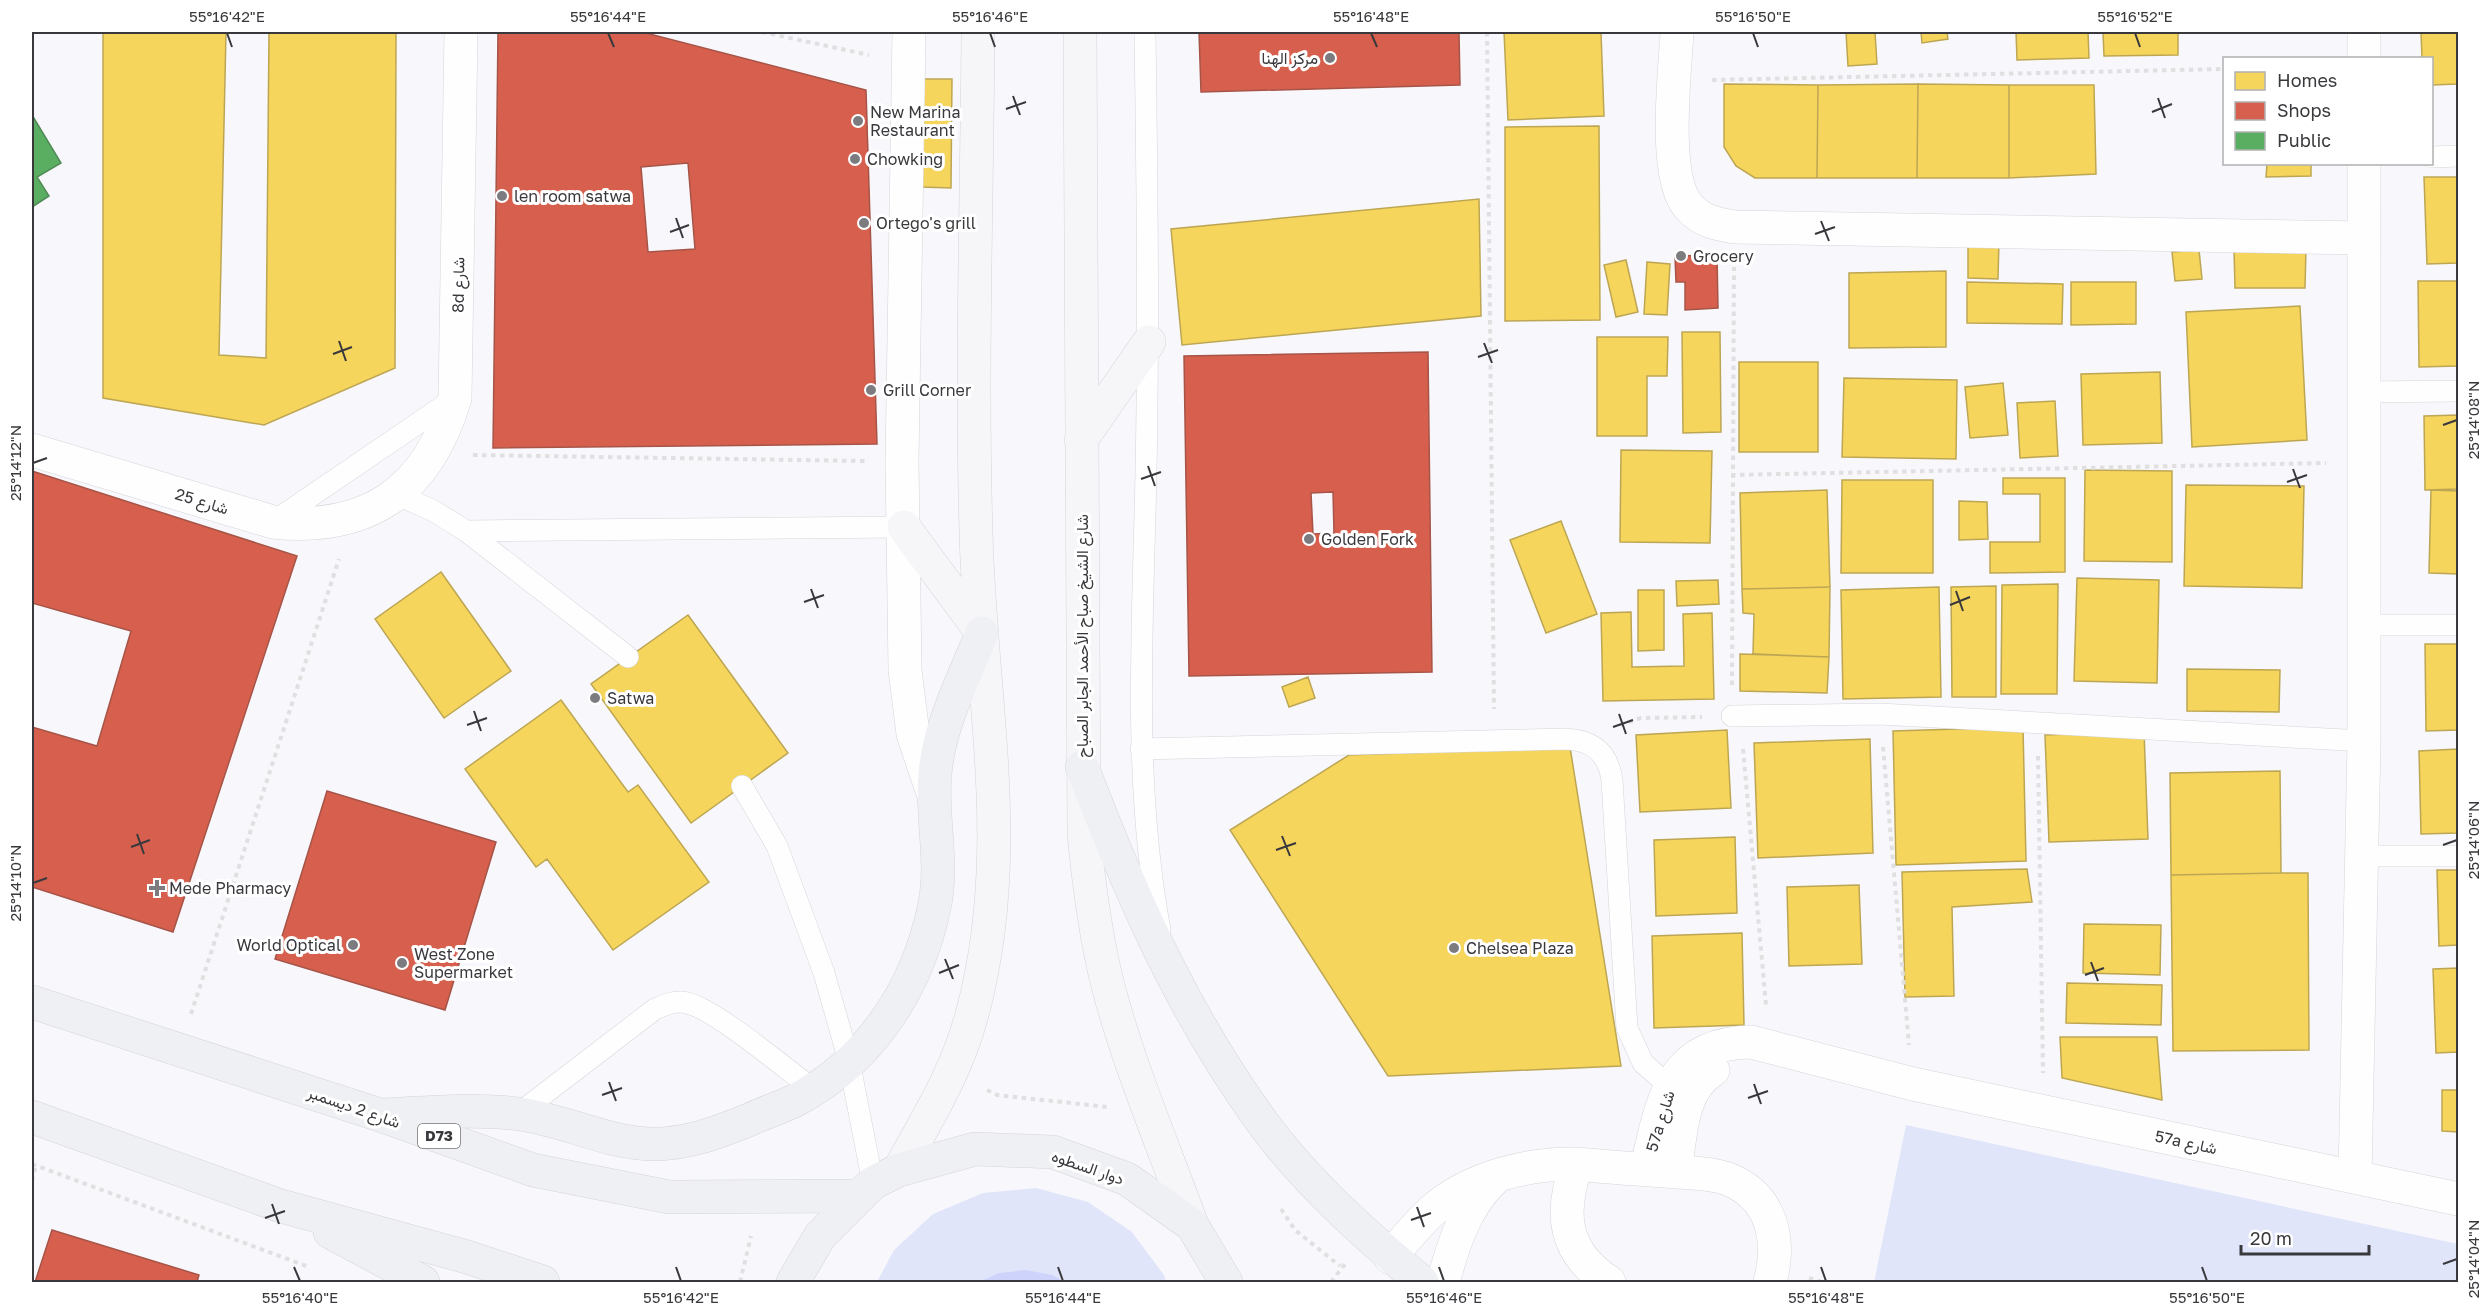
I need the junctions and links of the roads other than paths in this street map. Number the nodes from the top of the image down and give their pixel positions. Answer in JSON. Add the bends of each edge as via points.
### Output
{"nodes":[{"id":1,"x":461,"y":32,"type":"edge"},
{"id":2,"x":909,"y":32,"type":"edge"},
{"id":3,"x":978,"y":32,"type":"edge"},
{"id":4,"x":1080,"y":32,"type":"edge"},
{"id":5,"x":1145,"y":32,"type":"edge"},
{"id":6,"x":1677,"y":32,"type":"edge"},
{"id":7,"x":2364,"y":32,"type":"edge"},
{"id":8,"x":2364,"y":57,"type":"edge"},
{"id":9,"x":2458,"y":156,"type":"edge"},
{"id":10,"x":2433,"y":157,"type":"edge"},
{"id":11,"x":2364,"y":165,"type":"edge"},
{"id":12,"x":2364,"y":238,"type":"junction"},
{"id":13,"x":1149,"y":342,"type":"junction"},
{"id":14,"x":2458,"y":391,"type":"edge"},
{"id":15,"x":2365,"y":392,"type":"junction"},
{"id":16,"x":455,"y":398,"type":"junction"},
{"id":17,"x":1081,"y":440,"type":"junction"},
{"id":18,"x":32,"y":450,"type":"edge"},
{"id":19,"x":374,"y":507,"type":"junction"},
{"id":20,"x":273,"y":522,"type":"junction"},
{"id":21,"x":904,"y":527,"type":"junction"},
{"id":22,"x":466,"y":531,"type":"junction"},
{"id":23,"x":2363,"y":625,"type":"junction"},
{"id":24,"x":2458,"y":625,"type":"edge"},
{"id":25,"x":982,"y":633,"type":"junction"},
{"id":26,"x":628,"y":657,"type":"dead end"},
{"id":27,"x":1736,"y":716,"type":"road end"},
{"id":28,"x":2364,"y":741,"type":"junction"},
{"id":29,"x":1141,"y":749,"type":"junction"},
{"id":30,"x":1082,"y":767,"type":"junction"},
{"id":31,"x":742,"y":786,"type":"dead end"},
{"id":32,"x":934,"y":796,"type":"junction"},
{"id":33,"x":2361,"y":856,"type":"junction"},
{"id":34,"x":2458,"y":856,"type":"edge"},
{"id":35,"x":1172,"y":980,"type":"junction"},
{"id":36,"x":32,"y":1002,"type":"edge"},
{"id":37,"x":849,"y":1061,"type":"junction"},
{"id":38,"x":1913,"y":1084,"type":"junction"},
{"id":39,"x":1669,"y":1086,"type":"junction"},
{"id":40,"x":813,"y":1089,"type":"junction"},
{"id":41,"x":518,"y":1114,"type":"junction"},
{"id":42,"x":380,"y":1115,"type":"junction"},
{"id":43,"x":32,"y":1117,"type":"edge"},
{"id":44,"x":1577,"y":1164,"type":"junction"},
{"id":45,"x":1660,"y":1171,"type":"junction"},
{"id":46,"x":2355,"y":1177,"type":"junction"},
{"id":47,"x":1496,"y":1178,"type":"junction"},
{"id":48,"x":877,"y":1183,"type":"junction"},
{"id":49,"x":2458,"y":1199,"type":"edge"},
{"id":50,"x":281,"y":1206,"type":"junction"},
{"id":51,"x":1192,"y":1225,"type":"junction"},
{"id":52,"x":1390,"y":1257,"type":"junction"},
{"id":53,"x":1228,"y":1281,"type":"edge"},
{"id":54,"x":423,"y":1282,"type":"edge"},
{"id":55,"x":543,"y":1282,"type":"edge"},
{"id":56,"x":793,"y":1282,"type":"edge"},
{"id":57,"x":1422,"y":1282,"type":"edge"},
{"id":58,"x":1443,"y":1282,"type":"edge"},
{"id":59,"x":1609,"y":1282,"type":"edge"},
{"id":60,"x":1770,"y":1282,"type":"edge"}],
"edges":[{"from":1,"to":16,"type":"street","name":"8d شارع"},
{"from":2,"to":21,"type":"street"},
{"from":3,"to":25,"type":"main road","via":[[976,533]]},
{"from":4,"to":17,"type":"main road","name":"شارع الشيخ صباح الأحمد الجابر الصباح"},
{"from":5,"to":13,"type":"lane"},
{"from":6,"to":12,"type":"street","via":[[1672,160],[1676,185],[1688,207],[1709,222],[1734,227]]},
{"from":7,"to":8,"type":"street"},
{"from":9,"to":10,"type":"lane"},
{"from":11,"to":12,"type":"street"},
{"from":12,"to":15,"type":"street"},
{"from":13,"to":17,"type":"main road"},
{"from":13,"to":29,"type":"lane"},
{"from":14,"to":15,"type":"lane"},
{"from":15,"to":23,"type":"street"},
{"from":16,"to":19,"type":"street","name":"8d شارع","via":[[446,428],[432,454],[414,478]]},
{"from":16,"to":20,"type":"lane"},
{"from":17,"to":30,"type":"main road","name":"شارع الشيخ صباح الأحمد الجابر الصباح"},
{"from":18,"to":20,"type":"street","name":"شارع 25"},
{"from":19,"to":20,"type":"street","name":"شارع 25","via":[[308,525]]},
{"from":19,"to":22,"type":"lane","via":[[432,510]]},
{"from":21,"to":22,"type":"lane"},
{"from":21,"to":25,"type":"main road"},
{"from":21,"to":32,"type":"street","via":[[908,702],[913,734]]},
{"from":22,"to":26,"type":"lane"},
{"from":23,"to":24,"type":"lane"},
{"from":23,"to":28,"type":"street"},
{"from":25,"to":32,"type":"main road","via":[[939,747]]},
{"from":25,"to":48,"type":"main road","via":[[995,789],[993,906],[984,963],[971,1020],[951,1075]]},
{"from":27,"to":28,"type":"lane","via":[[1880,714]]},
{"from":28,"to":33,"type":"street"},
{"from":29,"to":35,"type":"lane","via":[[1142,796],[1153,888]]},
{"from":29,"to":39,"type":"lane","via":[[1579,739],[1593,744],[1610,766],[1612,780],[1627,1028],[1643,1063]]},
{"from":30,"to":35,"type":"main road","via":[[1123,874]]},
{"from":30,"to":51,"type":"main road","name":"شارع الشيخ صباح الأحمد الجابر الصباح","via":[[1083,834],[1104,967]]},
{"from":31,"to":37,"type":"lane","via":[[777,846],[794,888]]},
{"from":32,"to":37,"type":"main road","via":[[938,866],[927,941],[893,1012],[869,1044]]},
{"from":33,"to":34,"type":"lane"},
{"from":33,"to":46,"type":"street"},
{"from":35,"to":52,"type":"main road","via":[[1263,1124],[1309,1177]]},
{"from":36,"to":42,"type":"main road","name":"شارع 2 ديسمبر","number":"D73"},
{"from":37,"to":40,"type":"main road"},
{"from":37,"to":48,"type":"lane"},
{"from":38,"to":39,"type":"street","name":"57a شارع","via":[[1750,1042],[1731,1042],[1695,1057],[1679,1070]]},
{"from":38,"to":45,"type":"street","name":"57a شارع","via":[[1737,1061],[1720,1066],[1695,1084]]},
{"from":38,"to":46,"type":"street","name":"57a شارع"},
{"from":39,"to":45,"type":"street","name":"57a شارع"},
{"from":40,"to":41,"type":"main road","via":[[715,1134],[684,1142],[620,1141]]},
{"from":40,"to":41,"type":"lane","via":[[710,1013],[684,1002],[669,1003],[655,1009]]},
{"from":41,"to":42,"type":"main road"},
{"from":42,"to":48,"type":"main road","name":"شارع 2 ديسمبر","number":"D73","via":[[533,1170],[669,1197]]},
{"from":43,"to":50,"type":"main road"},
{"from":44,"to":45,"type":"street","name":"57a شارع"},
{"from":44,"to":47,"type":"street","name":"57a شارع","via":[[1535,1166]]},
{"from":44,"to":59,"type":"street","via":[[1567,1197],[1568,1228],[1580,1257]]},
{"from":45,"to":60,"type":"street","name":"57a شارع","via":[[1728,1179],[1757,1198],[1774,1230],[1776,1247]]},
{"from":46,"to":49,"type":"street","name":"57a شارع"},
{"from":47,"to":52,"type":"street","name":"57a شارع","via":[[1459,1192],[1434,1209]]},
{"from":47,"to":58,"type":"street","via":[[1463,1219]]},
{"from":48,"to":51,"type":"main road","name":"دوار السطوه","via":[[975,1149],[1053,1152],[1126,1179]]},
{"from":48,"to":56,"type":"main road","name":"دوار السطوه","via":[[820,1236]]},
{"from":50,"to":54,"type":"main road"},
{"from":50,"to":55,"type":"main road"},
{"from":51,"to":53,"type":"main road","name":"دوار السطوه"},
{"from":52,"to":57,"type":"main road"}]}
